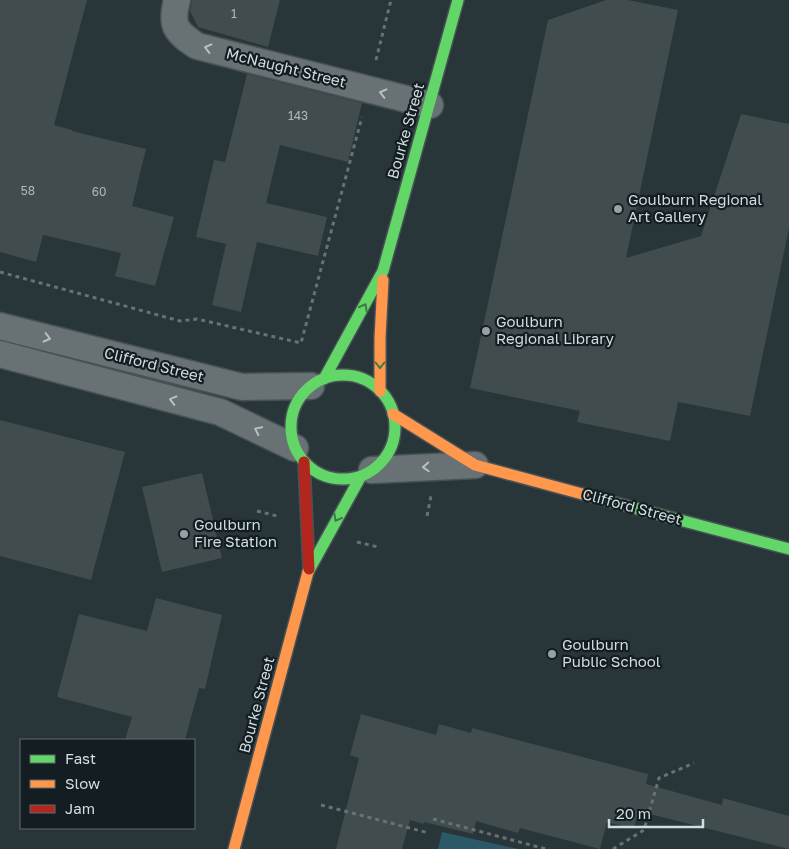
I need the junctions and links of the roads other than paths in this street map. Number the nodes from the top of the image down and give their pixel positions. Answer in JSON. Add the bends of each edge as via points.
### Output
{"nodes":[{"id":1,"x":177,"y":0,"type":"edge"},
{"id":2,"x":458,"y":0,"type":"edge"},
{"id":3,"x":430,"y":105,"type":"junction"},
{"id":4,"x":383,"y":271,"type":"junction"},
{"id":5,"x":0,"y":326,"type":"edge"},
{"id":6,"x":0,"y":354,"type":"edge"},
{"id":7,"x":318,"y":382,"type":"junction"},
{"id":8,"x":380,"y":391,"type":"junction"},
{"id":9,"x":393,"y":414,"type":"junction"},
{"id":10,"x":300,"y":455,"type":"junction"},
{"id":11,"x":475,"y":465,"type":"junction"},
{"id":12,"x":366,"y":473,"type":"junction"},
{"id":13,"x":789,"y":548,"type":"edge"},
{"id":14,"x":309,"y":568,"type":"junction"},
{"id":15,"x":234,"y":849,"type":"edge"}],
"edges":[{"from":3,"to":1,"type":"street","name":"McNaught Street","one_way":true,"via":[[197,46],[181,35],[174,24]]},
{"from":2,"to":3,"type":"main road","name":"Bourke Street"},
{"from":3,"to":4,"type":"main road","name":"Bourke Street"},
{"from":7,"to":4,"type":"main road","name":"Bourke Street","one_way":true,"via":[[345,343]]},
{"from":4,"to":8,"type":"main road","name":"Bourke Street","one_way":true},
{"from":5,"to":7,"type":"street","name":"Clifford Street","one_way":true,"via":[[242,387]]},
{"from":10,"to":6,"type":"street","name":"Clifford Street","one_way":true,"via":[[220,412]]},
{"from":7,"to":8,"type":"main road","via":[[339,376],[354,377]]},
{"from":7,"to":10,"type":"main road","via":[[299,399],[292,414],[291,431]]},
{"from":8,"to":9,"type":"main road"},
{"from":9,"to":11,"type":"main road","name":"Clifford Street"},
{"from":9,"to":12,"type":"main road","via":[[393,441],[385,458]]},
{"from":10,"to":12,"type":"main road","via":[[316,472],[330,478],[346,479]]},
{"from":10,"to":14,"type":"main road","name":"Bourke Street"},
{"from":11,"to":12,"type":"street","name":"Clifford Street","one_way":true},
{"from":11,"to":13,"type":"main road","name":"Clifford Street"},
{"from":12,"to":14,"type":"main road","name":"Bourke Street","one_way":true},
{"from":14,"to":15,"type":"main road","name":"Bourke Street"}]}
